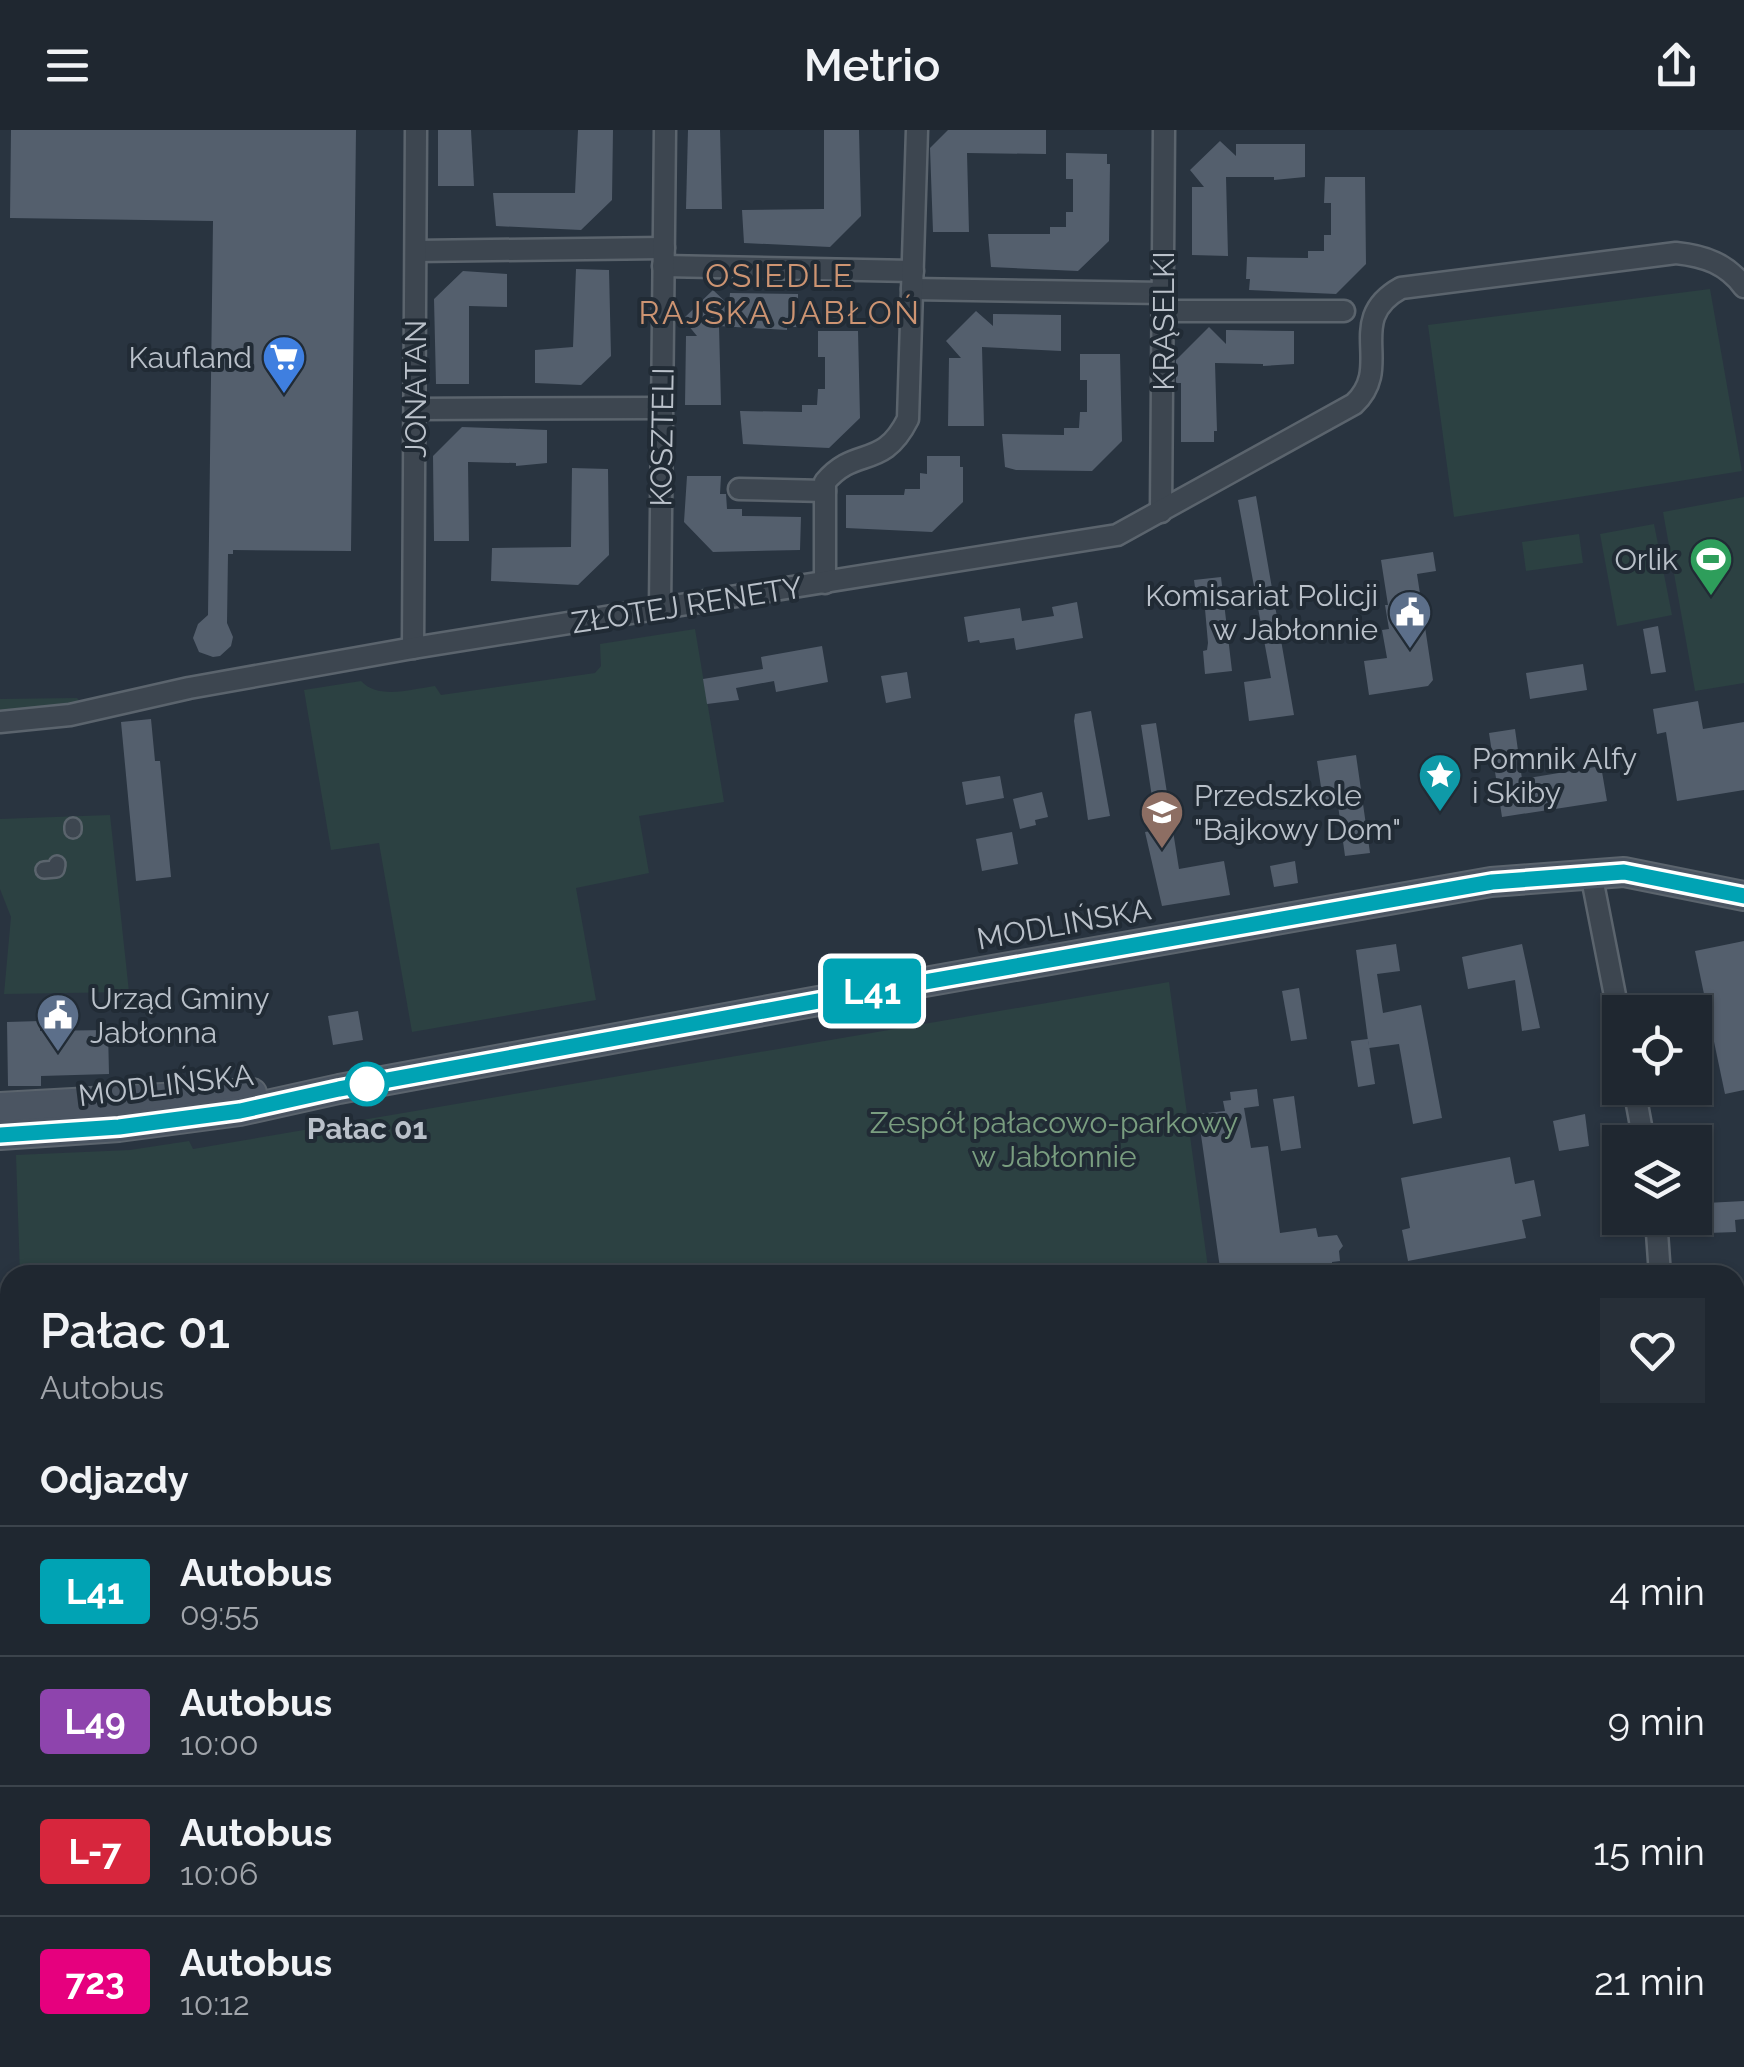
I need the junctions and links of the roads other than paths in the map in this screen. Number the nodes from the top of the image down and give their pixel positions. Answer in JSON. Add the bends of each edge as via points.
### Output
{"nodes":[{"id":1,"x":416,"y":130,"type":"edge"},
{"id":2,"x":664,"y":130,"type":"edge"},
{"id":3,"x":916,"y":130,"type":"edge"},
{"id":4,"x":1164,"y":130,"type":"edge"},
{"id":5,"x":416,"y":251,"type":"junction"},
{"id":6,"x":664,"y":257,"type":"junction"},
{"id":7,"x":912,"y":280,"type":"junction"},
{"id":8,"x":1744,"y":287,"type":"edge"},
{"id":9,"x":1163,"y":302,"type":"junction"},
{"id":10,"x":1344,"y":312,"type":"dead end"},
{"id":11,"x":662,"y":408,"type":"junction"},
{"id":12,"x":414,"y":410,"type":"junction"},
{"id":13,"x":740,"y":489,"type":"dead end"},
{"id":14,"x":824,"y":490,"type":"junction"},
{"id":15,"x":1162,"y":512,"type":"junction"},
{"id":16,"x":824,"y":583,"type":"junction"},
{"id":17,"x":660,"y":609,"type":"junction"},
{"id":18,"x":413,"y":648,"type":"junction"},
{"id":19,"x":0,"y":722,"type":"edge"},
{"id":20,"x":1591,"y":873,"type":"junction"},
{"id":21,"x":1744,"y":896,"type":"edge"},
{"id":22,"x":1615,"y":995,"type":"edge"},
{"id":23,"x":339,"y":1089,"type":"junction"},
{"id":24,"x":0,"y":1107,"type":"edge"},
{"id":25,"x":0,"y":1135,"type":"edge"},
{"id":26,"x":1657,"y":1235,"type":"edge"},
{"id":27,"x":1659,"y":1265,"type":"edge"}],
"edges":[{"from":1,"to":5,"type":"street","name":"JONATAN"},
{"from":2,"to":6,"type":"street","name":"KOSZTELI"},
{"from":3,"to":7,"type":"street"},
{"from":4,"to":9,"type":"street","name":"KRĄSELKI"},
{"from":5,"to":6,"type":"street"},
{"from":5,"to":12,"type":"street","name":"JONATAN"},
{"from":6,"to":7,"type":"street"},
{"from":6,"to":11,"type":"street","name":"KOSZTELI"},
{"from":7,"to":9,"type":"street"},
{"from":7,"to":14,"type":"street","via":[[908,419],[898,439],[880,454],[835,470]]},
{"from":8,"to":15,"type":"street","name":"ZŁOTEJ RENETY","via":[[1713,260],[1676,253],[1400,288],[1375,307],[1371,377],[1363,395]]},
{"from":9,"to":10,"type":"street"},
{"from":9,"to":15,"type":"street","name":"KRĄSELKI"},
{"from":11,"to":12,"type":"street"},
{"from":11,"to":17,"type":"street","name":"KOSZTELI"},
{"from":12,"to":18,"type":"street","name":"JONATAN"},
{"from":13,"to":14,"type":"street"},
{"from":14,"to":16,"type":"street"},
{"from":15,"to":16,"type":"street","name":"ZŁOTEJ RENETY","via":[[1116,535]]},
{"from":16,"to":17,"type":"street","name":"ZŁOTEJ RENETY"},
{"from":17,"to":18,"type":"street","name":"ZŁOTEJ RENETY"},
{"from":18,"to":19,"type":"street","name":"ZŁOTEJ RENETY","via":[[70,715]]},
{"from":20,"to":21,"type":"main road","name":"MODLIŃSKA","via":[[1644,875]]},
{"from":20,"to":22,"type":"street"},
{"from":20,"to":23,"type":"main road","name":"MODLIŃSKA","via":[[1485,883]]},
{"from":23,"to":24,"type":"main road","name":"MODLIŃSKA"},
{"from":23,"to":25,"type":"main road","name":"MODLIŃSKA","via":[[240,1111]]},
{"from":26,"to":27,"type":"street"}]}
